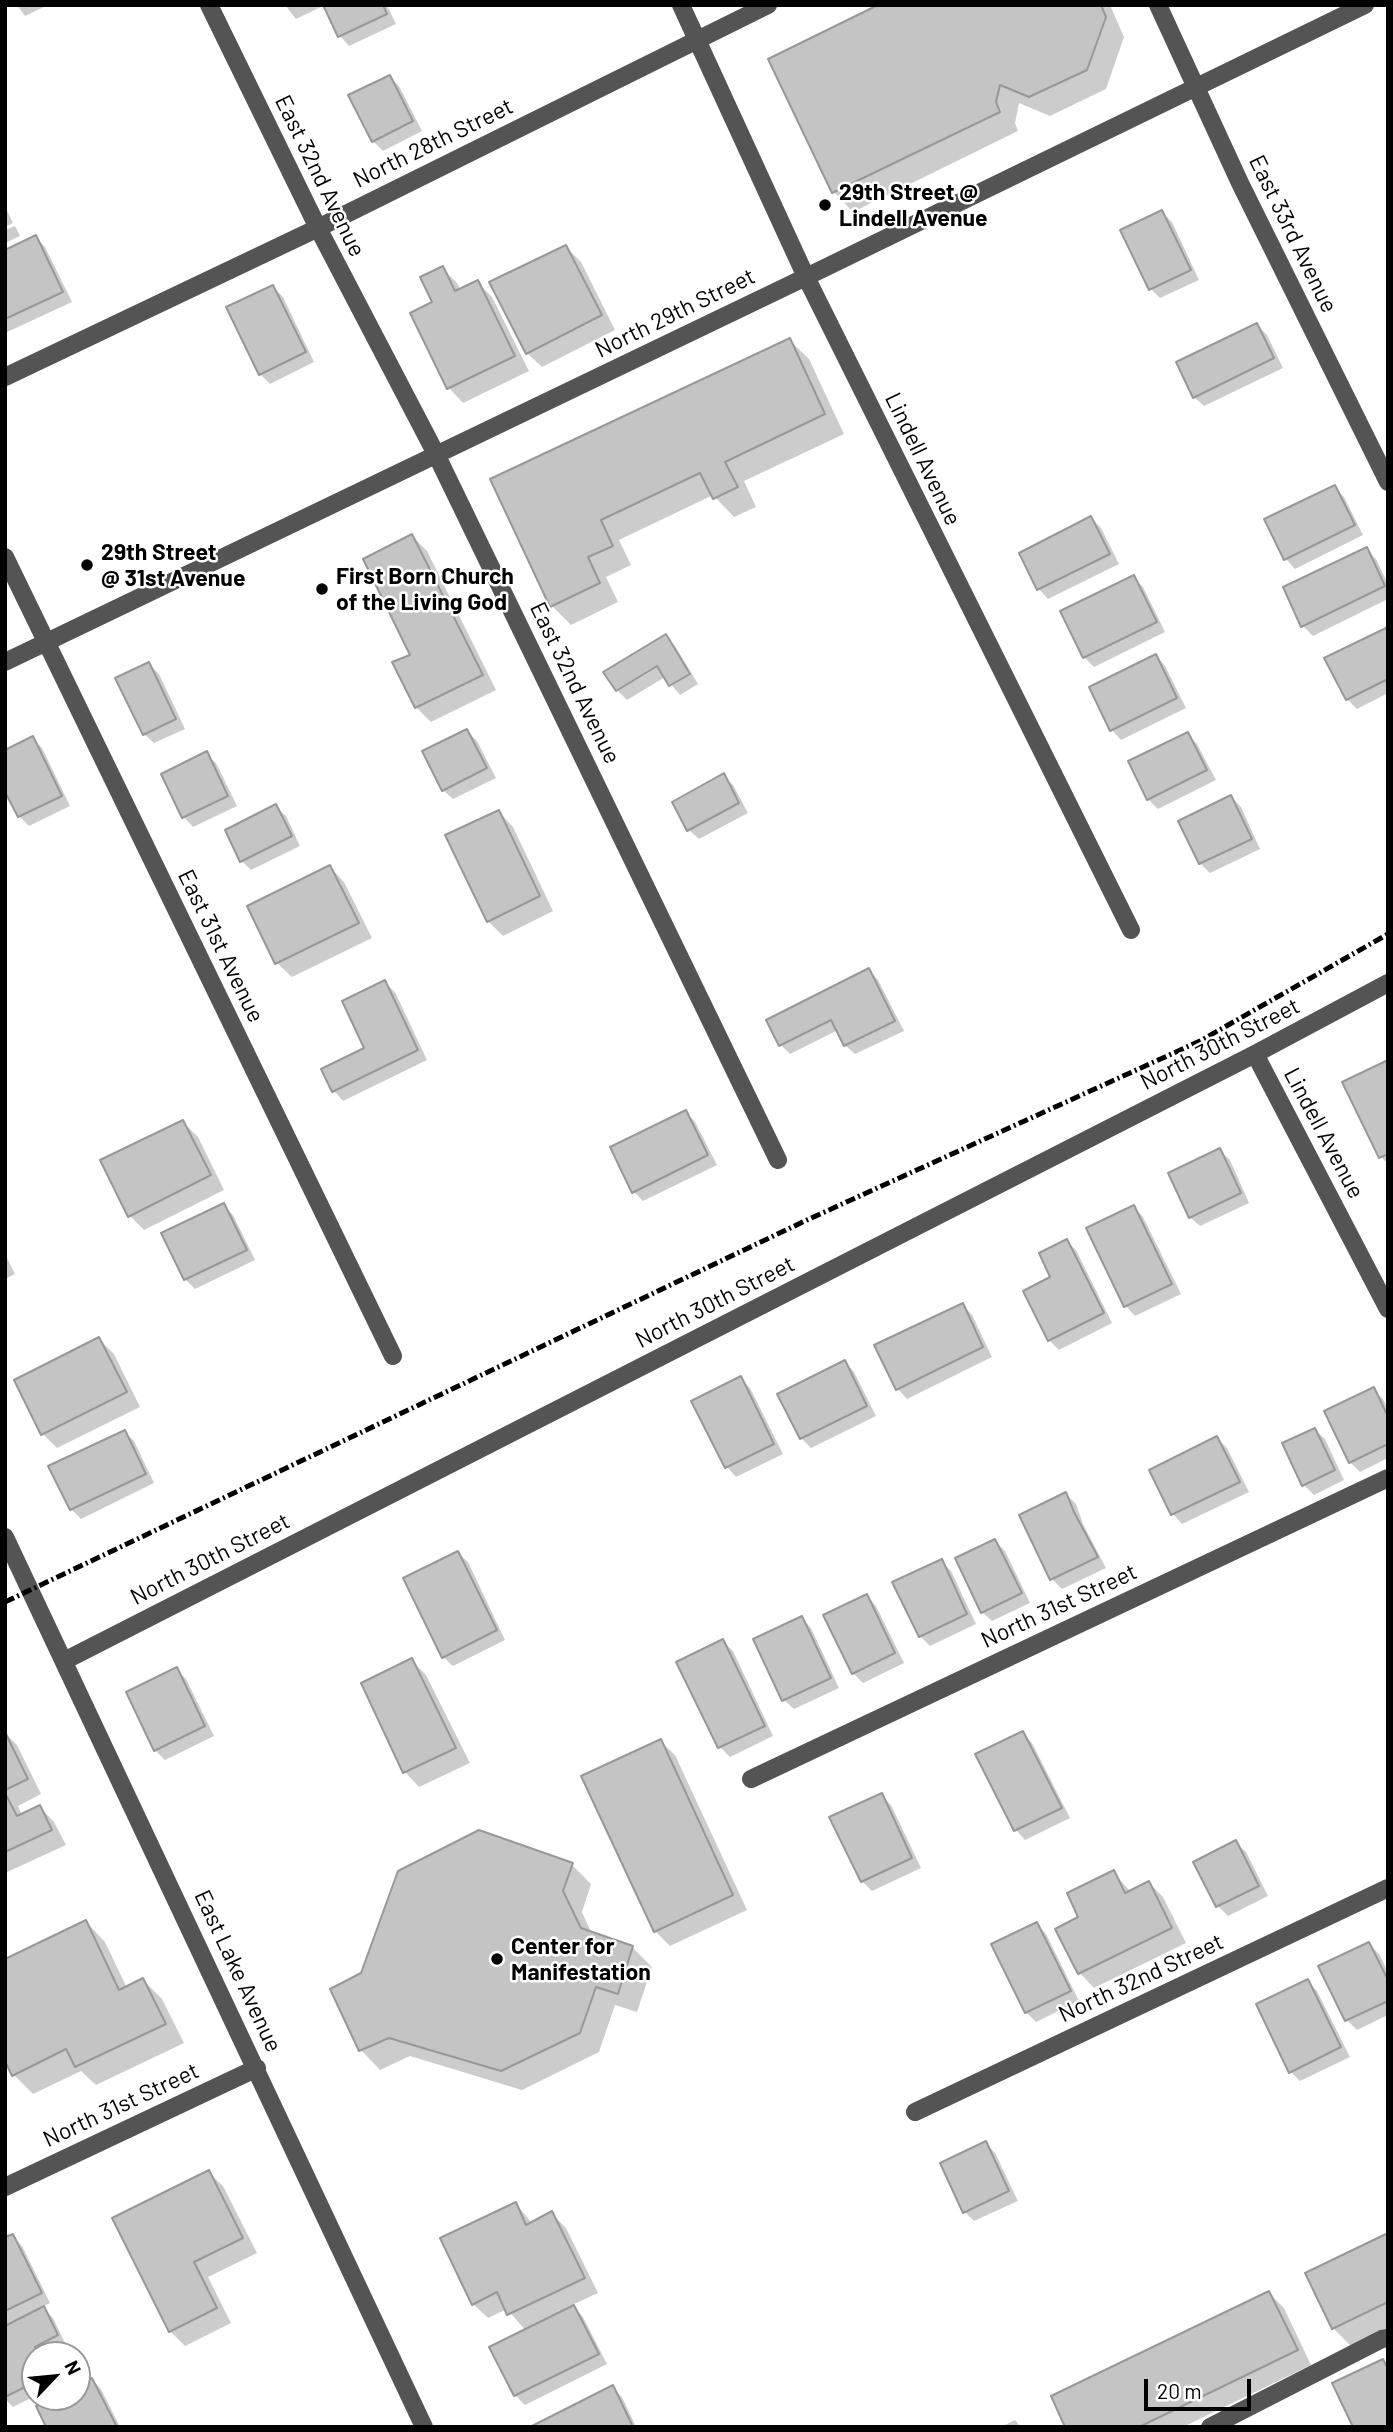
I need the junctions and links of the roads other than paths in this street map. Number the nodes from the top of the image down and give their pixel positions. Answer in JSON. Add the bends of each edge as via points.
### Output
{"nodes":[{"id":1,"x":209,"y":5,"type":"edge"},
{"id":2,"x":681,"y":5,"type":"edge"},
{"id":3,"x":768,"y":5,"type":"edge"},
{"id":4,"x":1158,"y":5,"type":"edge"},
{"id":5,"x":1365,"y":5,"type":"edge"},
{"id":6,"x":697,"y":39,"type":"junction"},
{"id":7,"x":1196,"y":86,"type":"junction"},
{"id":8,"x":318,"y":228,"type":"junction"},
{"id":9,"x":806,"y":277,"type":"junction"},
{"id":10,"x":5,"y":377,"type":"edge"},
{"id":11,"x":436,"y":454,"type":"junction"},
{"id":12,"x":1388,"y":482,"type":"edge"},
{"id":13,"x":5,"y":557,"type":"edge"},
{"id":14,"x":46,"y":642,"type":"junction"},
{"id":15,"x":5,"y":662,"type":"edge"},
{"id":16,"x":1131,"y":930,"type":"dead end"},
{"id":17,"x":1388,"y":983,"type":"edge"},
{"id":18,"x":1255,"y":1054,"type":"junction"},
{"id":19,"x":778,"y":1160,"type":"dead end"},
{"id":20,"x":1388,"y":1309,"type":"edge"},
{"id":21,"x":393,"y":1356,"type":"dead end"},
{"id":22,"x":1388,"y":1478,"type":"edge"},
{"id":23,"x":5,"y":1537,"type":"edge"},
{"id":24,"x":64,"y":1661,"type":"junction"},
{"id":25,"x":751,"y":1779,"type":"dead end"},
{"id":26,"x":1388,"y":1888,"type":"edge"},
{"id":27,"x":257,"y":2068,"type":"junction"},
{"id":28,"x":915,"y":2112,"type":"dead end"},
{"id":29,"x":5,"y":2187,"type":"edge"},
{"id":30,"x":1385,"y":2339,"type":"edge"},
{"id":31,"x":425,"y":2427,"type":"edge"},
{"id":32,"x":1210,"y":2427,"type":"edge"}],
"edges":[{"from":1,"to":8,"type":"street","name":"East 32nd Avenue"},
{"from":2,"to":6,"type":"street","name":"Lindell Avenue"},
{"from":3,"to":6,"type":"street","name":"North 28th Street"},
{"from":4,"to":7,"type":"street","name":"East 33rd Avenue"},
{"from":5,"to":7,"type":"street","name":"North 29th Street"},
{"from":6,"to":8,"type":"street","name":"North 28th Street"},
{"from":6,"to":9,"type":"street","name":"Lindell Avenue"},
{"from":7,"to":9,"type":"street","name":"North 29th Street"},
{"from":7,"to":12,"type":"street","name":"East 33rd Avenue"},
{"from":8,"to":10,"type":"street","name":"North 28th Street"},
{"from":8,"to":11,"type":"street","name":"East 32nd Avenue"},
{"from":9,"to":11,"type":"street","name":"North 29th Street"},
{"from":9,"to":16,"type":"street","name":"Lindell Avenue"},
{"from":11,"to":14,"type":"street","name":"North 29th Street"},
{"from":11,"to":19,"type":"street","name":"East 32nd Avenue"},
{"from":13,"to":14,"type":"street","name":"East 31st Avenue"},
{"from":14,"to":15,"type":"street","name":"North 29th Street"},
{"from":14,"to":21,"type":"street","name":"East 31st Avenue"},
{"from":17,"to":18,"type":"street","name":"North 30th Street"},
{"from":18,"to":20,"type":"street","name":"Lindell Avenue"},
{"from":18,"to":24,"type":"street","name":"North 30th Street"},
{"from":22,"to":25,"type":"street","name":"North 31st Street"},
{"from":23,"to":24,"type":"street","name":"East Lake Avenue"},
{"from":24,"to":27,"type":"street","name":"East Lake Avenue"},
{"from":26,"to":28,"type":"street","name":"North 32nd Street"},
{"from":27,"to":29,"type":"street","name":"North 31st Street"},
{"from":27,"to":31,"type":"street","name":"East Lake Avenue"},
{"from":30,"to":32,"type":"street"}]}
